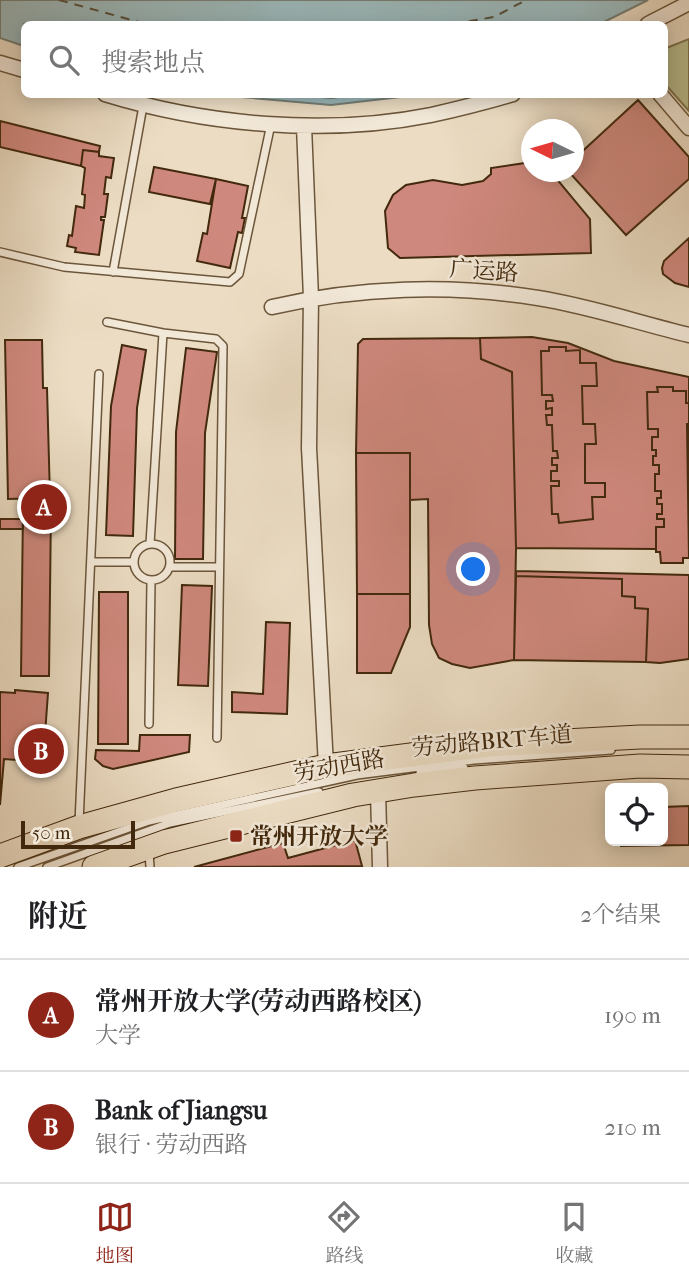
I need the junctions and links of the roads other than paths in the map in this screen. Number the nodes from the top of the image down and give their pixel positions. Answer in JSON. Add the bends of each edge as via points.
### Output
{"nodes":[{"id":1,"x":689,"y":3,"type":"edge"},
{"id":2,"x":654,"y":21,"type":"edge"},
{"id":3,"x":0,"y":62,"type":"edge"},
{"id":4,"x":21,"y":69,"type":"edge"},
{"id":5,"x":118,"y":98,"type":"edge"},
{"id":6,"x":497,"y":98,"type":"edge"},
{"id":7,"x":663,"y":98,"type":"edge"},
{"id":8,"x":143,"y":106,"type":"junction"},
{"id":9,"x":271,"y":124,"type":"junction"},
{"id":10,"x":304,"y":126,"type":"junction"},
{"id":11,"x":689,"y":128,"type":"edge"},
{"id":12,"x":0,"y":253,"type":"edge"},
{"id":13,"x":113,"y":272,"type":"junction"},
{"id":14,"x":311,"y":298,"type":"junction"},
{"id":15,"x":272,"y":307,"type":"dead end"},
{"id":16,"x":107,"y":322,"type":"dead end"},
{"id":17,"x":163,"y":333,"type":"junction"},
{"id":18,"x":689,"y":335,"type":"edge"},
{"id":19,"x":99,"y":374,"type":"dead end"},
{"id":20,"x":150,"y":544,"type":"junction"},
{"id":21,"x":92,"y":562,"type":"junction"},
{"id":22,"x":134,"y":562,"type":"junction"},
{"id":23,"x":170,"y":567,"type":"junction"},
{"id":24,"x":218,"y":568,"type":"junction"},
{"id":25,"x":151,"y":581,"type":"junction"},
{"id":26,"x":149,"y":724,"type":"dead end"},
{"id":27,"x":689,"y":737,"type":"edge"},
{"id":28,"x":217,"y":738,"type":"dead end"},
{"id":29,"x":625,"y":748,"type":"dead end"},
{"id":30,"x":614,"y":758,"type":"dead end"},
{"id":31,"x":326,"y":766,"type":"junction"},
{"id":32,"x":689,"y":767,"type":"edge"},
{"id":33,"x":343,"y":788,"type":"dead end"},
{"id":34,"x":330,"y":790,"type":"dead end"},
{"id":35,"x":378,"y":791,"type":"junction"},
{"id":36,"x":79,"y":827,"type":"junction"},
{"id":37,"x":0,"y":856,"type":"edge"},
{"id":38,"x":149,"y":857,"type":"edge"},
{"id":39,"x":18,"y":867,"type":"edge"},
{"id":40,"x":47,"y":867,"type":"edge"},
{"id":41,"x":94,"y":867,"type":"edge"},
{"id":42,"x":380,"y":867,"type":"edge"}],
"edges":[{"from":1,"to":2,"type":"street"},
{"from":3,"to":4,"type":"street"},
{"from":5,"to":8,"type":"street"},
{"from":6,"to":10,"type":"street","via":[[429,115]]},
{"from":7,"to":11,"type":"street"},
{"from":8,"to":9,"type":"street"},
{"from":8,"to":13,"type":"lane"},
{"from":9,"to":10,"type":"street"},
{"from":9,"to":13,"type":"lane","via":[[239,274],[230,282]]},
{"from":10,"to":14,"type":"street"},
{"from":12,"to":13,"type":"lane"},
{"from":14,"to":15,"type":"street","name":"广运路"},
{"from":14,"to":18,"type":"street","name":"广运路","via":[[460,289],[540,299]]},
{"from":14,"to":31,"type":"street","via":[[309,447]]},
{"from":16,"to":17,"type":"lane"},
{"from":17,"to":20,"type":"lane"},
{"from":17,"to":24,"type":"lane","via":[[216,340],[223,346]]},
{"from":19,"to":21,"type":"lane"},
{"from":20,"to":22,"type":"lane","via":[[139,549]]},
{"from":20,"to":23,"type":"lane","via":[[166,550]]},
{"from":21,"to":22,"type":"lane"},
{"from":21,"to":36,"type":"lane"},
{"from":22,"to":25,"type":"lane","via":[[140,576]]},
{"from":23,"to":24,"type":"lane"},
{"from":23,"to":25,"type":"lane","via":[[163,578]]},
{"from":24,"to":28,"type":"lane"},
{"from":25,"to":26,"type":"lane"},
{"from":27,"to":31,"type":"main road","name":"劳动西路","via":[[488,745]]},
{"from":29,"to":39,"type":"lane","name":"劳动路BRT车道","via":[[357,775],[149,821]]},
{"from":30,"to":33,"type":"lane","via":[[437,770]]},
{"from":31,"to":36,"type":"main road","name":"劳动西路"},
{"from":32,"to":35,"type":"main road","name":"劳动西路","via":[[640,766],[475,778]]},
{"from":34,"to":40,"type":"lane","via":[[170,823]]},
{"from":35,"to":38,"type":"main road","name":"劳动西路"},
{"from":35,"to":42,"type":"street"},
{"from":36,"to":37,"type":"main road","name":"劳动西路"},
{"from":38,"to":41,"type":"main road","name":"劳动西路"}]}
